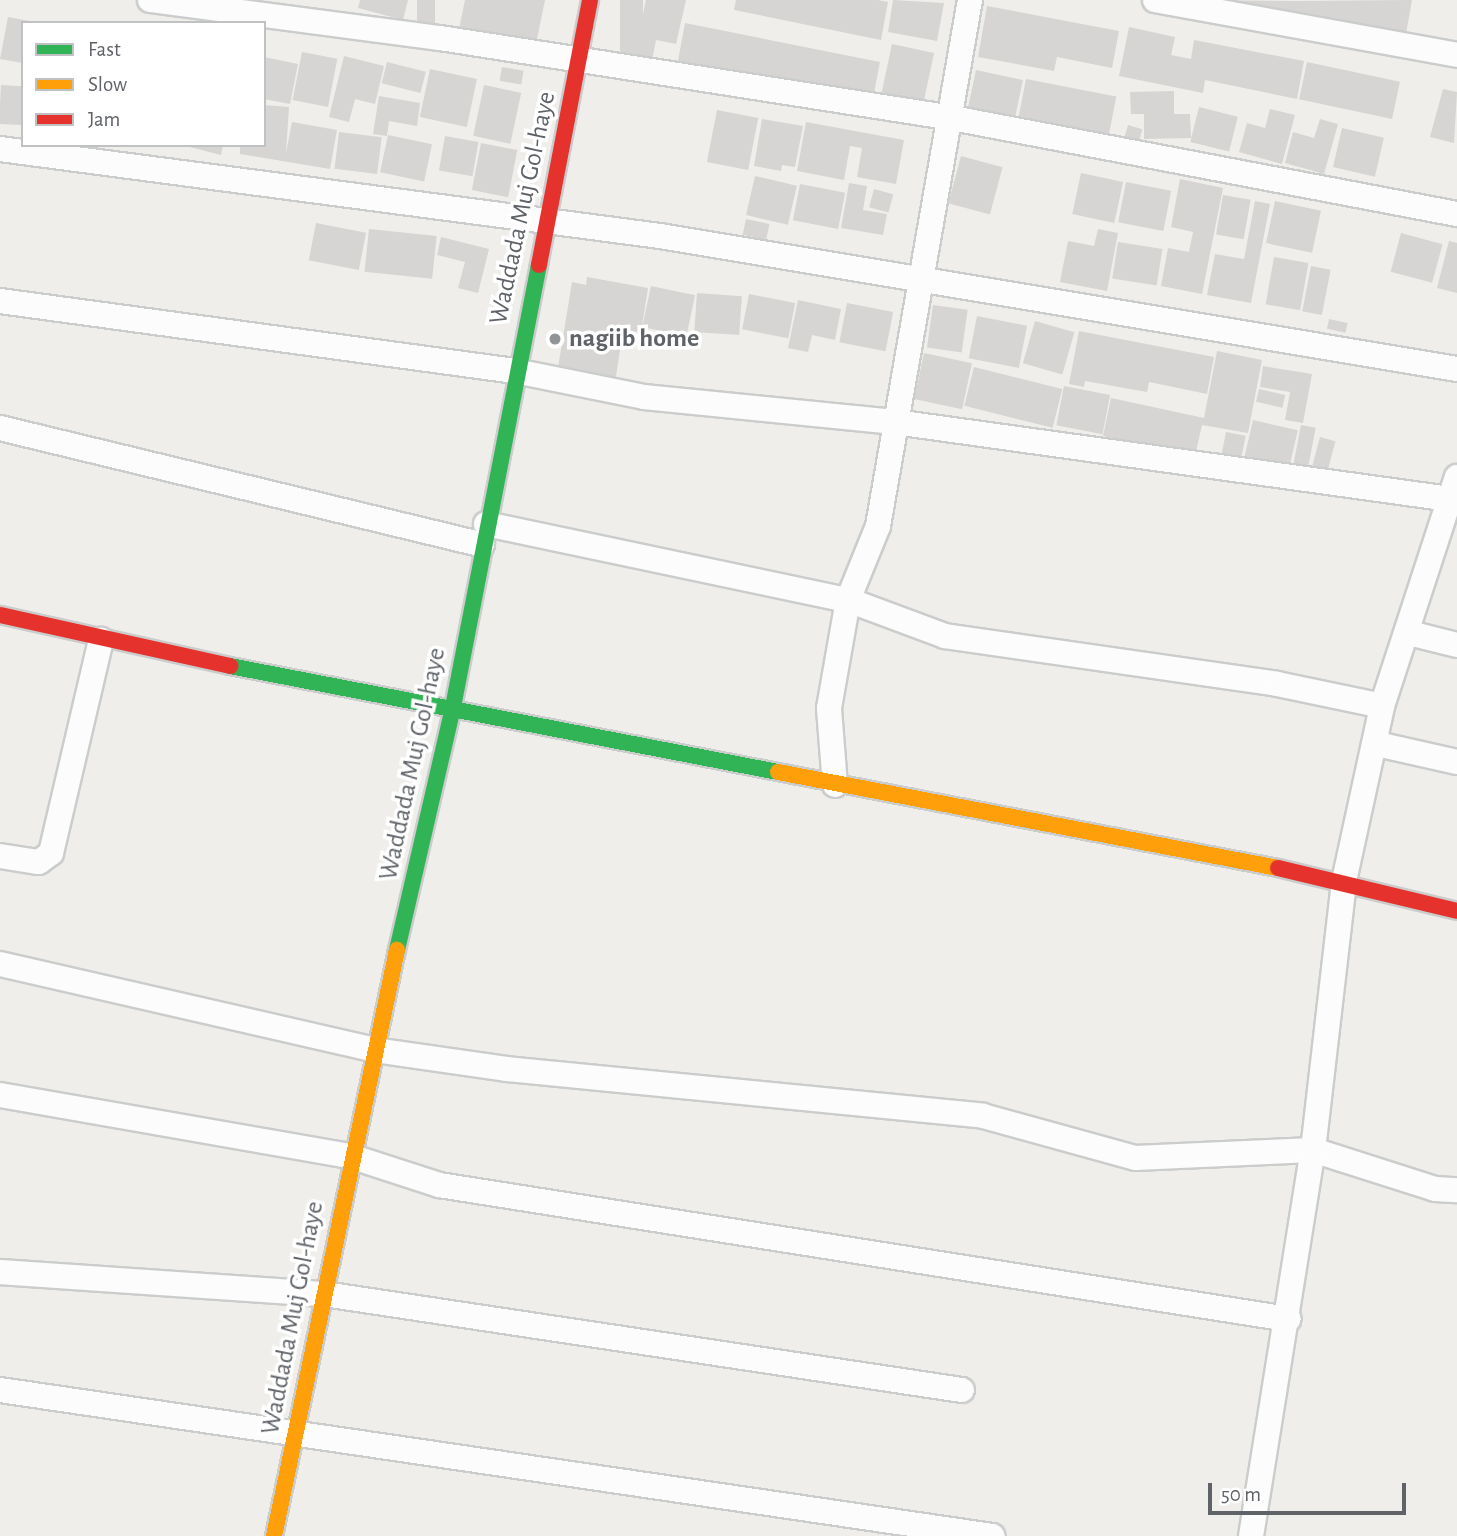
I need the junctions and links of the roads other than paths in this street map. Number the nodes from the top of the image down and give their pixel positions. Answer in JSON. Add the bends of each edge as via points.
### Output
{"nodes":[{"id":1,"x":150,"y":0,"type":"edge"},
{"id":2,"x":590,"y":0,"type":"edge"},
{"id":3,"x":970,"y":0,"type":"edge"},
{"id":4,"x":1155,"y":0,"type":"edge"},
{"id":5,"x":1457,"y":55,"type":"edge"},
{"id":6,"x":578,"y":60,"type":"junction"},
{"id":7,"x":947,"y":117,"type":"junction"},
{"id":8,"x":0,"y":149,"type":"edge"},
{"id":9,"x":1457,"y":214,"type":"edge"},
{"id":10,"x":547,"y":224,"type":"junction"},
{"id":11,"x":919,"y":278,"type":"junction"},
{"id":12,"x":0,"y":301,"type":"edge"},
{"id":13,"x":1457,"y":369,"type":"edge"},
{"id":14,"x":515,"y":371,"type":"junction"},
{"id":15,"x":895,"y":422,"type":"junction"},
{"id":16,"x":0,"y":428,"type":"edge"},
{"id":17,"x":1455,"y":492,"type":"edge"},
{"id":18,"x":484,"y":534,"type":"junction"},
{"id":19,"x":848,"y":600,"type":"junction"},
{"id":20,"x":0,"y":615,"type":"edge"},
{"id":21,"x":1409,"y":633,"type":"junction"},
{"id":22,"x":101,"y":640,"type":"junction"},
{"id":23,"x":1457,"y":645,"type":"edge"},
{"id":24,"x":1382,"y":706,"type":"junction"},
{"id":25,"x":453,"y":707,"type":"junction"},
{"id":26,"x":1377,"y":744,"type":"junction"},
{"id":27,"x":1457,"y":762,"type":"edge"},
{"id":28,"x":835,"y":785,"type":"junction"},
{"id":29,"x":0,"y":856,"type":"edge"},
{"id":30,"x":1344,"y":881,"type":"junction"},
{"id":31,"x":1457,"y":911,"type":"edge"},
{"id":32,"x":0,"y":964,"type":"edge"},
{"id":33,"x":375,"y":1050,"type":"junction"},
{"id":34,"x":0,"y":1095,"type":"edge"},
{"id":35,"x":1313,"y":1150,"type":"junction"},
{"id":36,"x":350,"y":1156,"type":"junction"},
{"id":37,"x":1457,"y":1190,"type":"edge"},
{"id":38,"x":0,"y":1272,"type":"edge"},
{"id":39,"x":324,"y":1294,"type":"junction"},
{"id":40,"x":1288,"y":1318,"type":"junction"},
{"id":41,"x":0,"y":1390,"type":"edge"},
{"id":42,"x":962,"y":1390,"type":"dead end"},
{"id":43,"x":296,"y":1431,"type":"junction"},
{"id":44,"x":274,"y":1536,"type":"edge"},
{"id":45,"x":992,"y":1536,"type":"edge"},
{"id":46,"x":1251,"y":1536,"type":"edge"}],
"edges":[{"from":1,"to":6,"type":"street"},
{"from":2,"to":6,"type":"street","name":"Waddada Muj Gol-haye"},
{"from":3,"to":7,"type":"street"},
{"from":4,"to":5,"type":"street"},
{"from":6,"to":7,"type":"street"},
{"from":6,"to":10,"type":"street","name":"Waddada Muj Gol-haye"},
{"from":7,"to":9,"type":"street"},
{"from":7,"to":11,"type":"street"},
{"from":8,"to":10,"type":"street"},
{"from":10,"to":11,"type":"street"},
{"from":10,"to":14,"type":"street","name":"Waddada Muj Gol-haye"},
{"from":11,"to":13,"type":"street"},
{"from":11,"to":15,"type":"street"},
{"from":12,"to":14,"type":"street"},
{"from":14,"to":15,"type":"street","via":[[644,397]]},
{"from":14,"to":18,"type":"street","name":"Waddada Muj Gol-haye"},
{"from":15,"to":17,"type":"street"},
{"from":15,"to":19,"type":"street","via":[[878,526]]},
{"from":16,"to":18,"type":"street"},
{"from":17,"to":21,"type":"street"},
{"from":18,"to":19,"type":"street"},
{"from":18,"to":25,"type":"street","name":"Waddada Muj Gol-haye"},
{"from":19,"to":24,"type":"street","via":[[945,636],[1277,684]]},
{"from":19,"to":28,"type":"street","via":[[829,708]]},
{"from":20,"to":22,"type":"street"},
{"from":21,"to":23,"type":"street"},
{"from":21,"to":24,"type":"street"},
{"from":22,"to":25,"type":"street"},
{"from":22,"to":29,"type":"street","via":[[51,853],[38,862]]},
{"from":24,"to":26,"type":"street"},
{"from":25,"to":28,"type":"street"},
{"from":25,"to":33,"type":"street","name":"Waddada Muj Gol-haye"},
{"from":26,"to":27,"type":"street"},
{"from":26,"to":30,"type":"street"},
{"from":28,"to":30,"type":"street"},
{"from":30,"to":31,"type":"street"},
{"from":30,"to":35,"type":"street"},
{"from":32,"to":33,"type":"street"},
{"from":33,"to":35,"type":"street","via":[[507,1069],[983,1116],[1135,1158]]},
{"from":33,"to":36,"type":"street","name":"Waddada Muj Gol-haye"},
{"from":34,"to":36,"type":"street"},
{"from":35,"to":37,"type":"street","via":[[1435,1189]]},
{"from":35,"to":40,"type":"street"},
{"from":36,"to":39,"type":"street","name":"Waddada Muj Gol-haye"},
{"from":36,"to":40,"type":"street","via":[[439,1185]]},
{"from":38,"to":39,"type":"street"},
{"from":39,"to":42,"type":"street"},
{"from":39,"to":43,"type":"street","name":"Waddada Muj Gol-haye"},
{"from":40,"to":46,"type":"street"},
{"from":41,"to":43,"type":"street"},
{"from":43,"to":44,"type":"street","name":"Waddada Muj Gol-haye"},
{"from":43,"to":45,"type":"street"}]}
